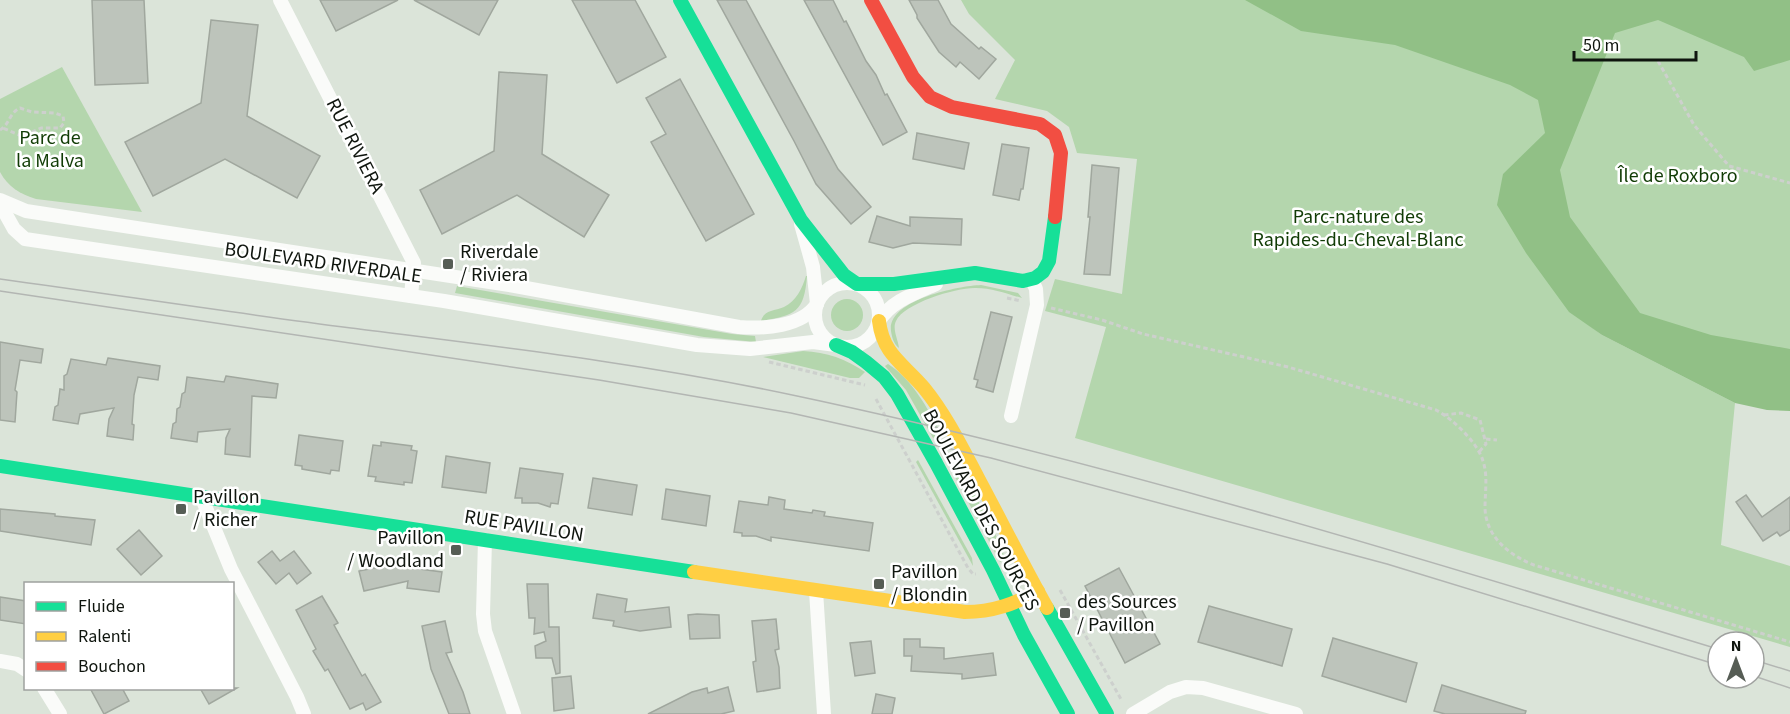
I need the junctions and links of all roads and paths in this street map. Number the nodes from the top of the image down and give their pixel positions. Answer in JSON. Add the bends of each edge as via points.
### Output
{"nodes":[{"id":1,"x":280,"y":0,"type":"edge"},
{"id":2,"x":680,"y":0,"type":"edge"},
{"id":3,"x":872,"y":0,"type":"edge"},
{"id":4,"x":1658,"y":61,"type":"dead end"},
{"id":5,"x":2,"y":129,"type":"edge"},
{"id":6,"x":1790,"y":183,"type":"edge"},
{"id":7,"x":0,"y":202,"type":"edge"},
{"id":8,"x":801,"y":220,"type":"junction"},
{"id":9,"x":415,"y":270,"type":"junction"},
{"id":10,"x":952,"y":277,"type":"junction"},
{"id":11,"x":1032,"y":280,"type":"junction"},
{"id":12,"x":857,"y":284,"type":"junction"},
{"id":13,"x":411,"y":296,"type":"junction"},
{"id":14,"x":1003,"y":297,"type":"dead end"},
{"id":15,"x":1025,"y":302,"type":"dead end"},
{"id":16,"x":817,"y":304,"type":"junction"},
{"id":17,"x":1047,"y":307,"type":"dead end"},
{"id":18,"x":879,"y":321,"type":"junction"},
{"id":19,"x":836,"y":345,"type":"junction"},
{"id":20,"x":763,"y":361,"type":"dead end"},
{"id":21,"x":868,"y":386,"type":"dead end"},
{"id":22,"x":874,"y":395,"type":"dead end"},
{"id":23,"x":1444,"y":414,"type":"junction"},
{"id":24,"x":1011,"y":416,"type":"dead end"},
{"id":25,"x":1486,"y":439,"type":"junction"},
{"id":26,"x":1497,"y":440,"type":"dead end"},
{"id":27,"x":1479,"y":452,"type":"junction"},
{"id":28,"x":0,"y":466,"type":"edge"},
{"id":29,"x":201,"y":496,"type":"junction"},
{"id":30,"x":485,"y":540,"type":"junction"},
{"id":31,"x":975,"y":574,"type":"dead end"},
{"id":32,"x":816,"y":591,"type":"junction"},
{"id":33,"x":1038,"y":591,"type":"junction"},
{"id":34,"x":1010,"y":606,"type":"junction"},
{"id":35,"x":1790,"y":642,"type":"edge"},
{"id":36,"x":0,"y":661,"type":"edge"},
{"id":37,"x":24,"y":668,"type":"edge"},
{"id":38,"x":45,"y":690,"type":"edge"},
{"id":39,"x":60,"y":714,"type":"edge"},
{"id":40,"x":304,"y":714,"type":"edge"},
{"id":41,"x":514,"y":714,"type":"edge"},
{"id":42,"x":824,"y":714,"type":"edge"},
{"id":43,"x":1068,"y":714,"type":"edge"},
{"id":44,"x":1107,"y":714,"type":"edge"},
{"id":45,"x":1133,"y":714,"type":"edge"},
{"id":46,"x":1296,"y":714,"type":"edge"}],
"edges":[{"from":1,"to":9,"type":"street","name":"RUE RIVIERA"},
{"from":2,"to":8,"type":"street"},
{"from":3,"to":11,"type":"street","via":[[914,78],[930,97],[952,107],[1040,124],[1058,141],[1061,161],[1051,255],[1044,271]]},
{"from":4,"to":6,"type":"path","via":[[1694,125],[1729,166]]},
{"from":5,"to":5,"type":"path","via":[[20,108],[55,113],[63,117],[64,123],[60,128],[41,128],[25,135]]},
{"from":7,"to":9,"type":"street","name":"BOULEVARD RIVERDALE","via":[[26,210]]},
{"from":7,"to":13,"type":"street","name":"BOULEVARD RIVERDALE","via":[[14,230],[26,240]]},
{"from":8,"to":12,"type":"street","via":[[844,275]]},
{"from":8,"to":16,"type":"street"},
{"from":9,"to":13,"type":"street"},
{"from":9,"to":16,"type":"street","name":"BOULEVARD RIVERDALE","via":[[739,327],[789,322],[808,314]]},
{"from":10,"to":11,"type":"street","via":[[978,273],[1018,282]]},
{"from":10,"to":12,"type":"street","via":[[879,286]]},
{"from":10,"to":18,"type":"street","via":[[900,300]]},
{"from":11,"to":24,"type":"street","via":[[1037,305]]},
{"from":12,"to":16,"type":"street","via":[[835,284]]},
{"from":12,"to":18,"type":"street","via":[[874,298]]},
{"from":13,"to":19,"type":"street","name":"BOULEVARD RIVERDALE","via":[[707,346],[750,350],[813,342]]},
{"from":14,"to":15,"type":"path"},
{"from":16,"to":19,"type":"street","via":[[816,327]]},
{"from":17,"to":23,"type":"path","via":[[1143,334],[1288,367]]},
{"from":18,"to":19,"type":"street","via":[[865,342]]},
{"from":18,"to":33,"type":"street","name":"BOULEVARD DES SOURCES","via":[[887,346],[924,388],[952,430]]},
{"from":19,"to":34,"type":"street","name":"BOULEVARD DES SOURCES","via":[[852,352],[884,377],[897,394]]},
{"from":20,"to":21,"type":"path"},
{"from":22,"to":31,"type":"path","name":"BOULEVARD DES SOURCES"},
{"from":23,"to":25,"type":"path","via":[[1461,413],[1480,420]]},
{"from":23,"to":27,"type":"path"},
{"from":25,"to":26,"type":"path"},
{"from":25,"to":27,"type":"path"},
{"from":27,"to":35,"type":"path","via":[[1485,467],[1488,520],[1495,536],[1515,556]]},
{"from":28,"to":29,"type":"street","name":"RUE PAVILLON"},
{"from":29,"to":30,"type":"street","name":"RUE PAVILLON"},
{"from":29,"to":40,"type":"street","via":[[231,569]]},
{"from":30,"to":32,"type":"street","name":"RUE PAVILLON"},
{"from":30,"to":41,"type":"street","via":[[485,631]]},
{"from":32,"to":34,"type":"street","name":"RUE PAVILLON","via":[[964,612],[981,613]]},
{"from":32,"to":42,"type":"street"},
{"from":33,"to":34,"type":"street","name":"RUE PAVILLON"},
{"from":33,"to":44,"type":"street","name":"BOULEVARD DES SOURCES"},
{"from":34,"to":43,"type":"street","name":"BOULEVARD DES SOURCES"},
{"from":36,"to":37,"type":"street"},
{"from":38,"to":39,"type":"street"},
{"from":45,"to":46,"type":"street","via":[[1186,687],[1203,688]]}]}
